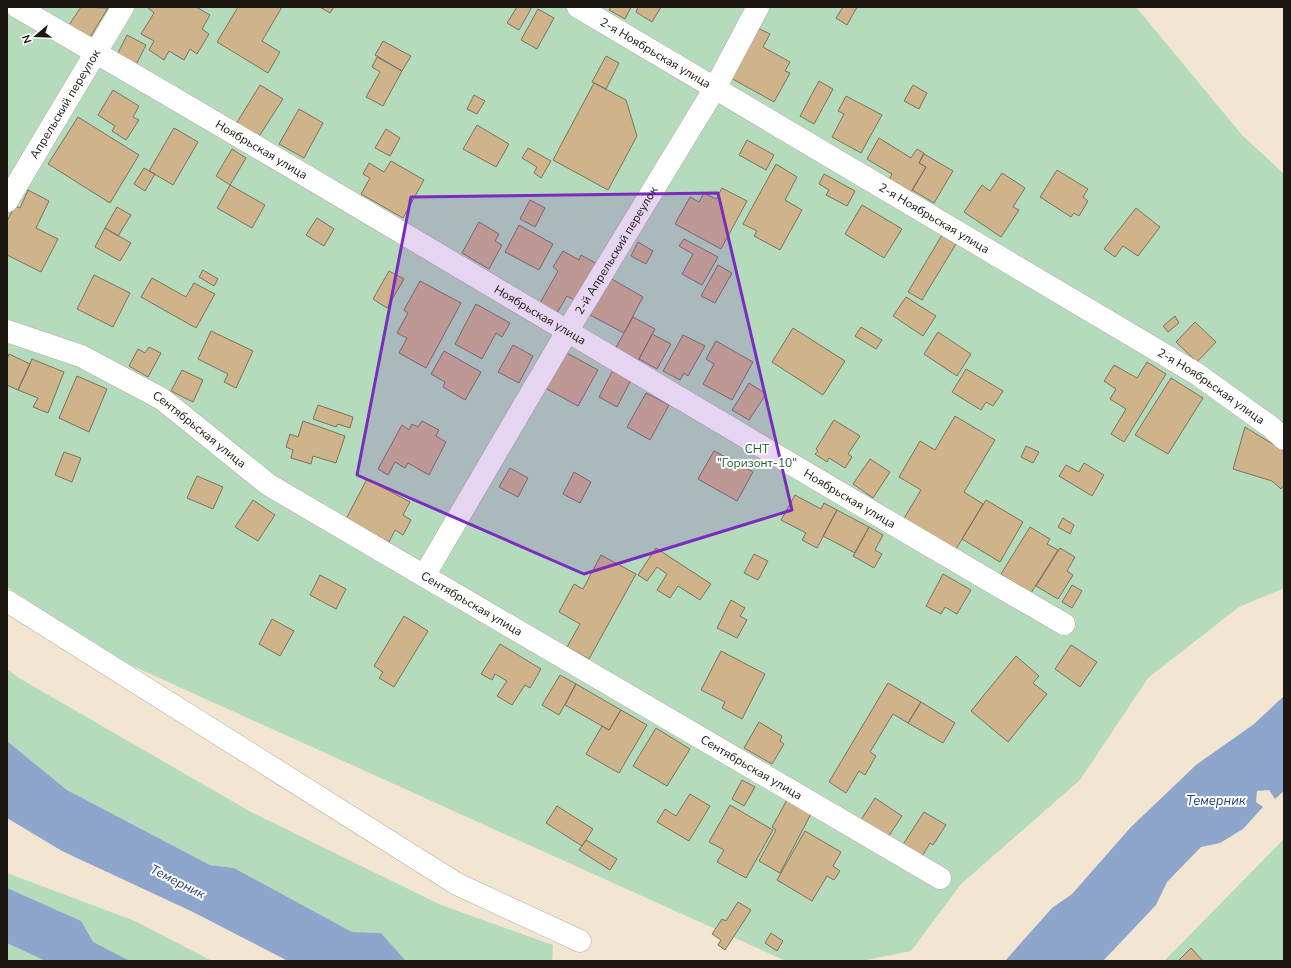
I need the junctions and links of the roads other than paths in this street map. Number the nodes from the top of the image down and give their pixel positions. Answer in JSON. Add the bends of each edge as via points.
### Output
{"nodes":[{"id":1,"x":17,"y":7,"type":"edge"},
{"id":2,"x":123,"y":7,"type":"edge"},
{"id":3,"x":578,"y":7,"type":"edge"},
{"id":4,"x":758,"y":7,"type":"edge"},
{"id":5,"x":96,"y":53,"type":"junction"},
{"id":6,"x":715,"y":88,"type":"junction"},
{"id":7,"x":7,"y":201,"type":"edge"},
{"id":8,"x":7,"y":330,"type":"edge"},
{"id":9,"x":568,"y":330,"type":"junction"},
{"id":10,"x":1284,"y":439,"type":"edge"},
{"id":11,"x":424,"y":576,"type":"junction"},
{"id":12,"x":7,"y":601,"type":"edge"},
{"id":13,"x":1064,"y":624,"type":"dead end"},
{"id":14,"x":940,"y":878,"type":"dead end"},
{"id":15,"x":580,"y":941,"type":"dead end"}],
"edges":[{"from":1,"to":5,"type":"street","name":"Ноябрьская улица"},
{"from":2,"to":5,"type":"street","name":"Апрельский переулок"},
{"from":3,"to":6,"type":"street","name":"2-я Ноябрьская улица"},
{"from":4,"to":6,"type":"street","name":"2-й Апрельский переулок"},
{"from":5,"to":7,"type":"street","name":"Апрельский переулок"},
{"from":5,"to":9,"type":"street","name":"Ноябрьская улица"},
{"from":6,"to":9,"type":"street","name":"2-й Апрельский переулок"},
{"from":6,"to":10,"type":"street","name":"2-я Ноябрьская улица","via":[[1197,374]]},
{"from":8,"to":11,"type":"street","name":"Сентябрьская улица","via":[[81,356],[162,399],[270,485]]},
{"from":9,"to":11,"type":"street","name":"2-й Апрельский переулок"},
{"from":9,"to":13,"type":"street","name":"Ноябрьская улица","via":[[841,495]]},
{"from":11,"to":14,"type":"street","name":"Сентябрьская улица"},
{"from":12,"to":15,"type":"street","via":[[457,884]]}]}
